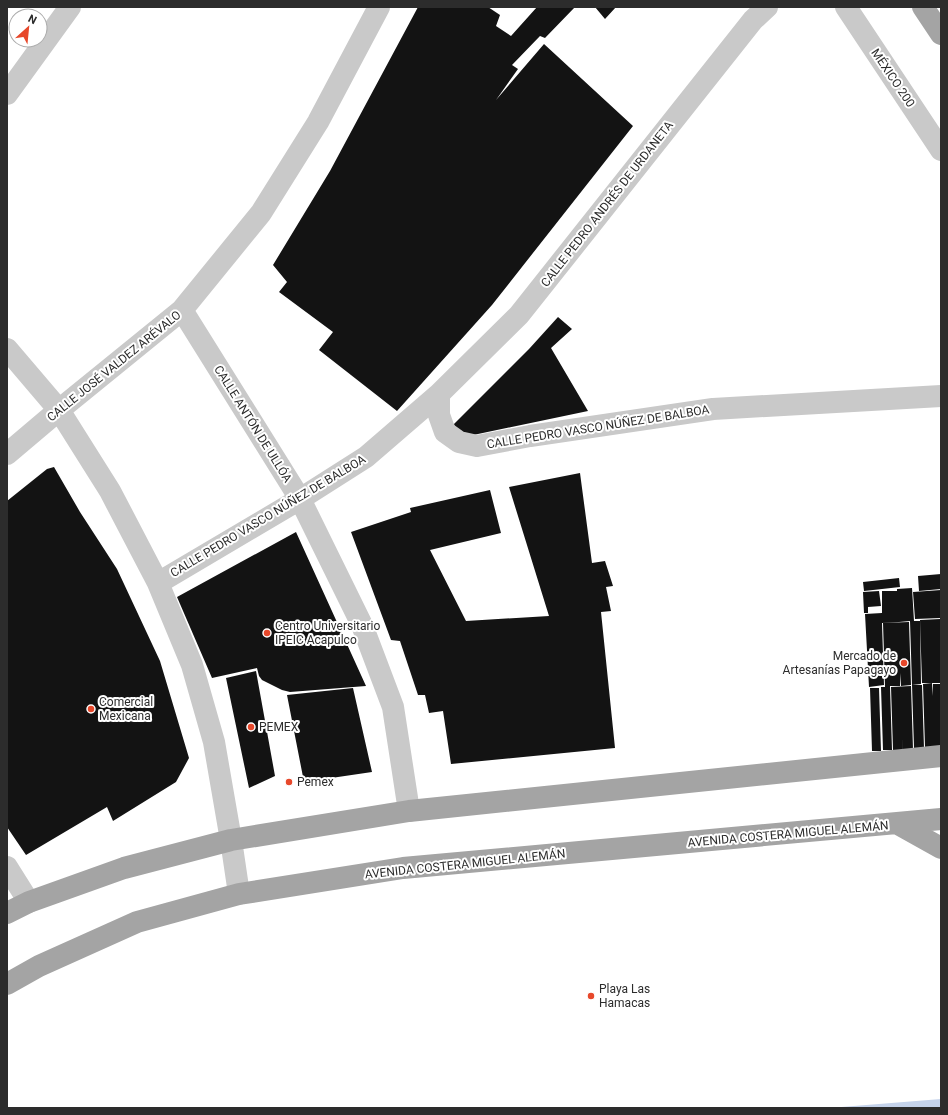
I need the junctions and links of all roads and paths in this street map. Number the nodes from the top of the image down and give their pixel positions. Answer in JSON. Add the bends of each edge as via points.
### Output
{"nodes":[{"id":1,"x":70,"y":7,"type":"edge"},
{"id":2,"x":379,"y":7,"type":"edge"},
{"id":3,"x":767,"y":7,"type":"edge"},
{"id":4,"x":846,"y":7,"type":"edge"},
{"id":5,"x":923,"y":7,"type":"edge"},
{"id":6,"x":941,"y":34,"type":"edge"},
{"id":7,"x":7,"y":94,"type":"edge"},
{"id":8,"x":941,"y":150,"type":"edge"},
{"id":9,"x":182,"y":310,"type":"junction"},
{"id":10,"x":7,"y":349,"type":"edge"},
{"id":11,"x":439,"y":394,"type":"junction"},
{"id":12,"x":941,"y":396,"type":"edge"},
{"id":13,"x":59,"y":410,"type":"junction"},
{"id":14,"x":7,"y":454,"type":"edge"},
{"id":15,"x":300,"y":500,"type":"junction"},
{"id":16,"x":158,"y":583,"type":"junction"},
{"id":17,"x":941,"y":756,"type":"edge"},
{"id":18,"x":409,"y":811,"type":"junction"},
{"id":19,"x":941,"y":819,"type":"edge"},
{"id":20,"x":898,"y":824,"type":"junction"},
{"id":21,"x":231,"y":840,"type":"junction"},
{"id":22,"x":941,"y":848,"type":"edge"},
{"id":23,"x":7,"y":867,"type":"edge"},
{"id":24,"x":239,"y":894,"type":"junction"},
{"id":25,"x":29,"y":902,"type":"junction"},
{"id":26,"x":7,"y":913,"type":"edge"},
{"id":27,"x":7,"y":984,"type":"edge"}],
"edges":[{"from":1,"to":7,"type":"street"},
{"from":2,"to":9,"type":"street","name":"CALLE JOSÉ VALDEZ ARÉVALO","via":[[318,122],[261,214]]},
{"from":3,"to":11,"type":"street","name":"CALLE PEDRO ANDRÉS DE URDANETA","via":[[753,20],[519,315]]},
{"from":4,"to":8,"type":"street","name":"MÉXICO 200"},
{"from":5,"to":6,"type":"main road"},
{"from":9,"to":13,"type":"street","name":"CALLE JOSÉ VALDEZ ARÉVALO"},
{"from":9,"to":15,"type":"street","name":"CALLE ANTÓN DE ULLÓA"},
{"from":10,"to":13,"type":"street"},
{"from":11,"to":12,"type":"street","name":"CALLE PEDRO VASCO NÚÑEZ DE BALBOA","via":[[439,415],[444,432],[459,442],[477,446],[713,409]]},
{"from":11,"to":15,"type":"street","name":"CALLE PEDRO VASCO NÚÑEZ DE BALBOA","via":[[366,457]]},
{"from":13,"to":14,"type":"street","name":"CALLE JOSÉ VALDEZ ARÉVALO"},
{"from":13,"to":16,"type":"street","via":[[110,492]]},
{"from":15,"to":16,"type":"street","name":"CALLE PEDRO VASCO NÚÑEZ DE BALBOA"},
{"from":15,"to":18,"type":"street","name":"CALLE ANTÓN DE ULLÓA","via":[[362,625],[393,707]]},
{"from":16,"to":21,"type":"street","via":[[194,673],[214,742]]},
{"from":17,"to":18,"type":"main road"},
{"from":18,"to":21,"type":"main road"},
{"from":19,"to":20,"type":"main road","name":"AVENIDA COSTERA MIGUEL ALEMÁN"},
{"from":20,"to":22,"type":"main road"},
{"from":20,"to":24,"type":"main road","name":"AVENIDA COSTERA MIGUEL ALEMÁN","via":[[403,868]]},
{"from":21,"to":24,"type":"street"},
{"from":21,"to":25,"type":"main road","via":[[124,868]]},
{"from":23,"to":25,"type":"street"},
{"from":24,"to":27,"type":"main road","name":"AVENIDA COSTERA MIGUEL ALEMÁN","via":[[137,922],[39,966]]},
{"from":25,"to":26,"type":"main road"}]}
